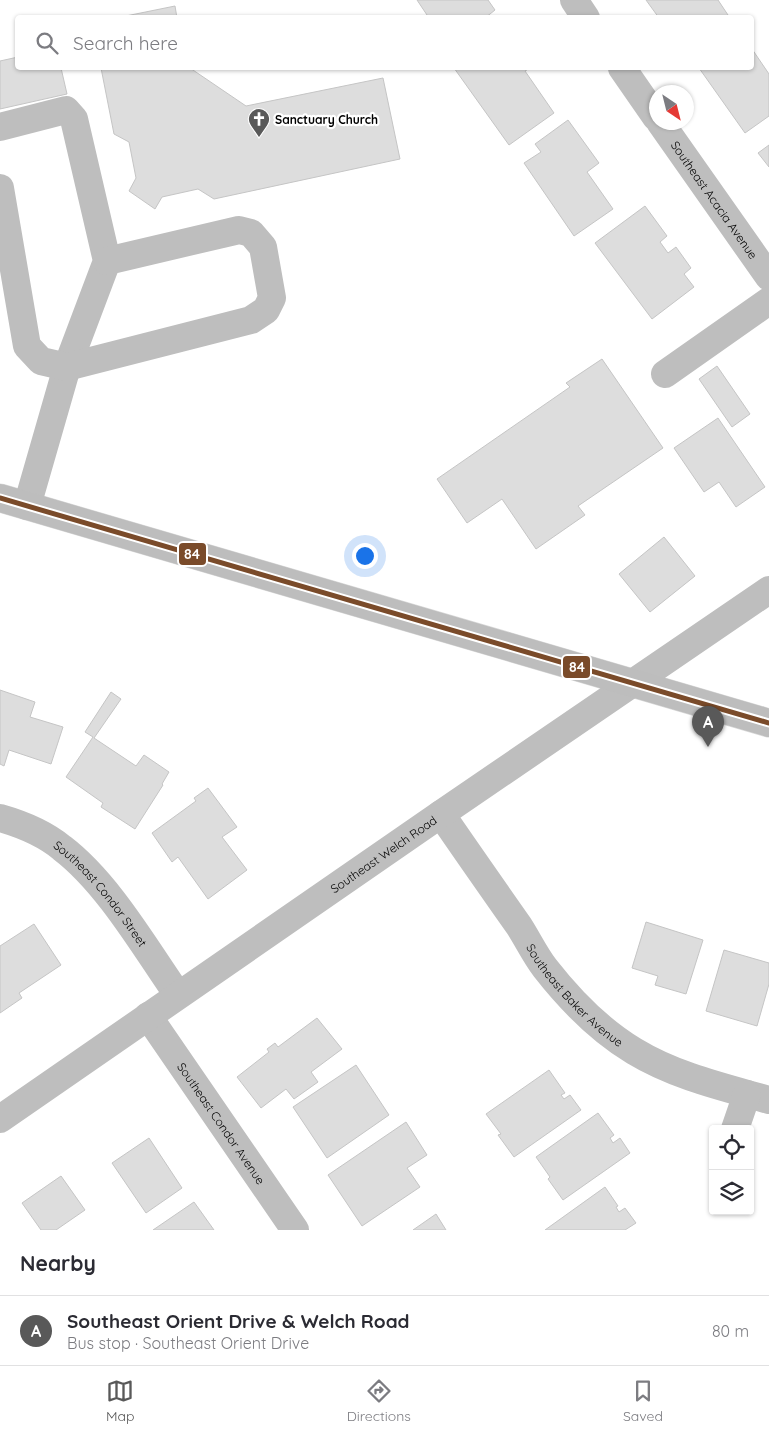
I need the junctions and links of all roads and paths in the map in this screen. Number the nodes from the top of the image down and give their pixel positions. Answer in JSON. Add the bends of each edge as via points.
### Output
{"nodes":[{"id":1,"x":574,"y":0,"type":"edge"},
{"id":2,"x":584,"y":15,"type":"edge"},
{"id":3,"x":623,"y":70,"type":"edge"},
{"id":4,"x":649,"y":107,"type":"edge"},
{"id":5,"x":0,"y":127,"type":"edge"},
{"id":6,"x":666,"y":130,"type":"edge"},
{"id":7,"x":0,"y":188,"type":"edge"},
{"id":8,"x":107,"y":261,"type":"junction"},
{"id":9,"x":769,"y":277,"type":"edge"},
{"id":10,"x":769,"y":301,"type":"edge"},
{"id":11,"x":67,"y":367,"type":"junction"},
{"id":12,"x":664,"y":374,"type":"dead end"},
{"id":13,"x":0,"y":498,"type":"edge"},
{"id":14,"x":27,"y":506,"type":"junction"},
{"id":15,"x":769,"y":590,"type":"edge"},
{"id":16,"x":632,"y":683,"type":"junction"},
{"id":17,"x":769,"y":723,"type":"edge"},
{"id":18,"x":441,"y":814,"type":"junction"},
{"id":19,"x":0,"y":818,"type":"edge"},
{"id":20,"x":178,"y":995,"type":"junction"},
{"id":21,"x":148,"y":1016,"type":"junction"},
{"id":22,"x":758,"y":1097,"type":"edge"},
{"id":23,"x":0,"y":1118,"type":"edge"},
{"id":24,"x":738,"y":1125,"type":"edge"},
{"id":25,"x":295,"y":1230,"type":"edge"}],
"edges":[{"from":1,"to":2,"type":"street"},
{"from":3,"to":4,"type":"street"},
{"from":5,"to":8,"type":"street","via":[[66,110],[74,119]]},
{"from":6,"to":9,"type":"street","name":"Southeast Acacia Avenue"},
{"from":7,"to":11,"type":"street","via":[[27,346],[41,362]]},
{"from":8,"to":11,"type":"street"},
{"from":8,"to":11,"type":"street","via":[[238,230],[252,233],[263,247],[272,298],[266,310],[251,320]]},
{"from":10,"to":12,"type":"street"},
{"from":11,"to":14,"type":"street"},
{"from":13,"to":14,"type":"main road"},
{"from":14,"to":16,"type":"main road"},
{"from":15,"to":16,"type":"street","name":"Southeast Welch Road"},
{"from":16,"to":17,"type":"main road"},
{"from":16,"to":18,"type":"street","name":"Southeast Welch Road"},
{"from":18,"to":20,"type":"street","name":"Southeast Welch Road"},
{"from":18,"to":22,"type":"street","name":"Southeast Baker Avenue","via":[[544,967],[602,1028],[634,1051],[672,1070]]},
{"from":19,"to":20,"type":"street","name":"Southeast Condor Street","via":[[38,833],[62,848],[85,869],[106,892]]},
{"from":20,"to":21,"type":"street","name":"Southeast Welch Road"},
{"from":21,"to":23,"type":"street","name":"Southeast Welch Road"},
{"from":21,"to":25,"type":"street","name":"Southeast Condor Avenue"},
{"from":22,"to":24,"type":"street"}]}
